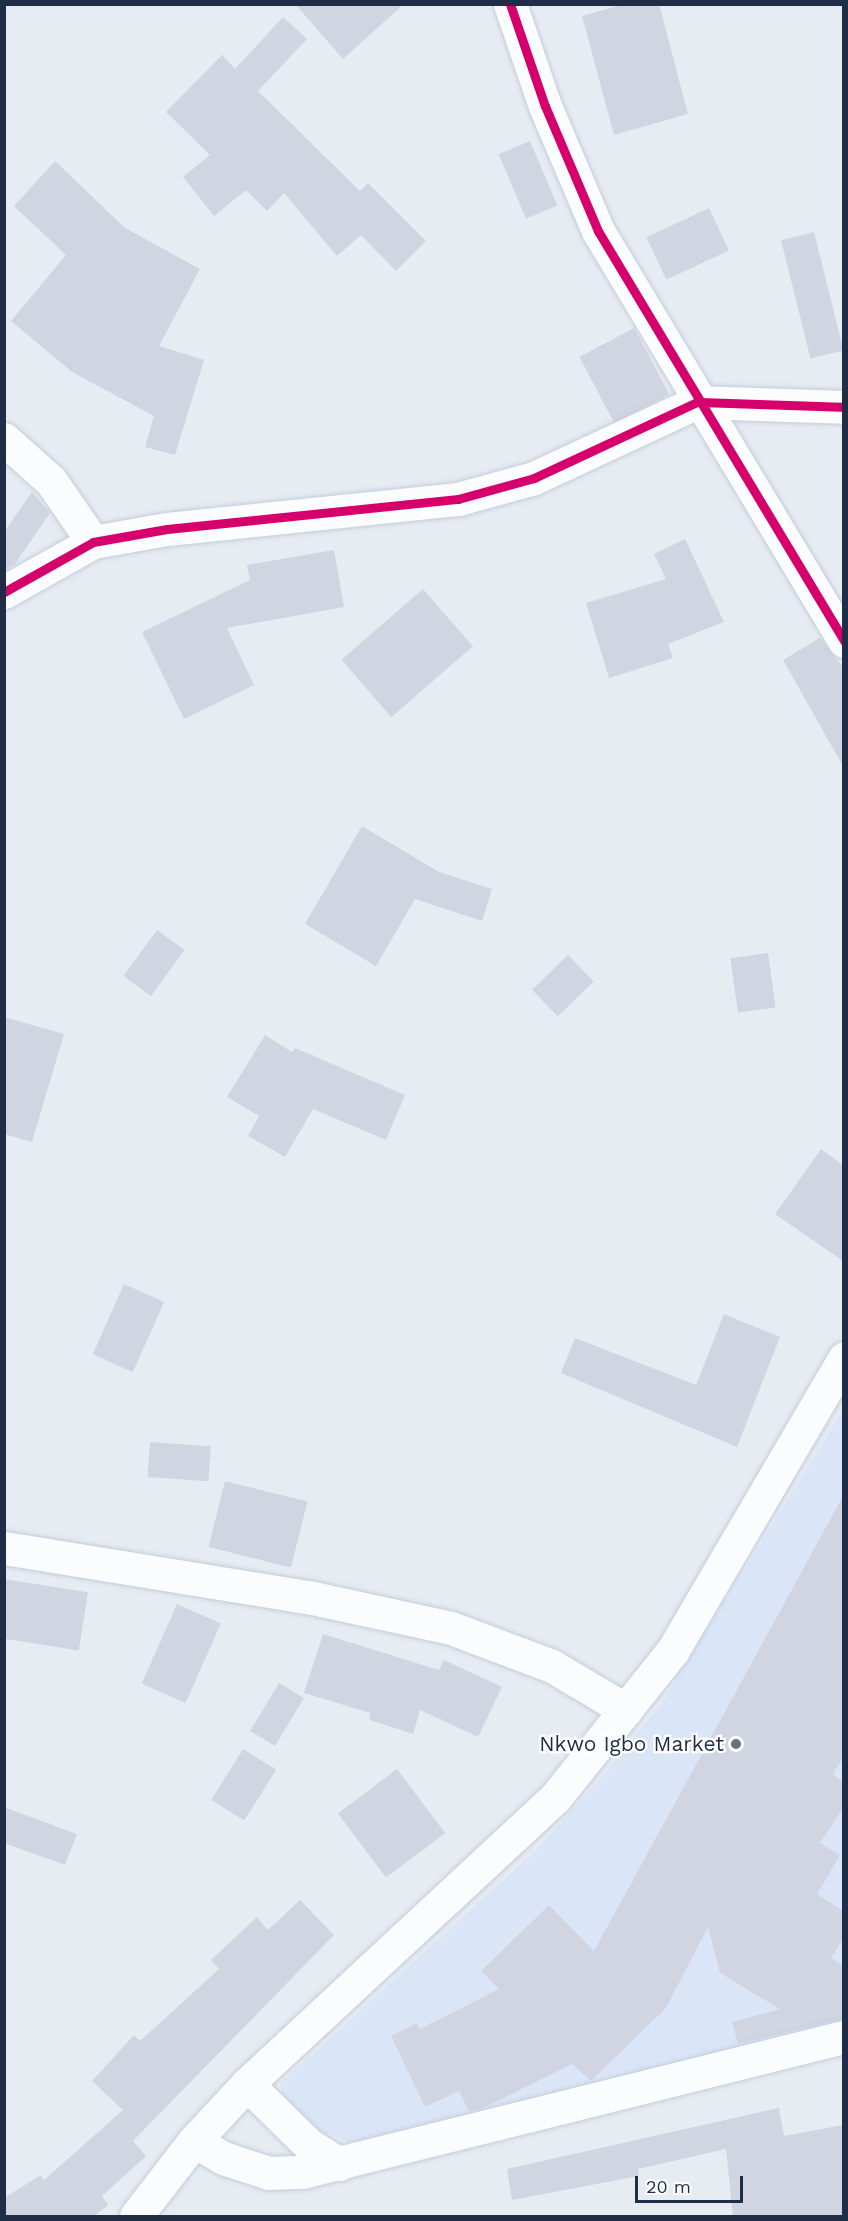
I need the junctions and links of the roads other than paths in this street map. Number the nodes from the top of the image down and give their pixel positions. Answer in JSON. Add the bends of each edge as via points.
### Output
{"nodes":[{"id":1,"x":510,"y":4,"type":"edge"},
{"id":2,"x":697,"y":402,"type":"junction"},
{"id":3,"x":843,"y":407,"type":"edge"},
{"id":4,"x":4,"y":439,"type":"edge"},
{"id":5,"x":93,"y":542,"type":"junction"},
{"id":6,"x":4,"y":592,"type":"edge"},
{"id":7,"x":843,"y":641,"type":"edge"},
{"id":8,"x":843,"y":1359,"type":"edge"},
{"id":9,"x":4,"y":1548,"type":"edge"},
{"id":10,"x":626,"y":1710,"type":"junction"},
{"id":11,"x":843,"y":2037,"type":"edge"},
{"id":12,"x":247,"y":2084,"type":"junction"},
{"id":13,"x":194,"y":2141,"type":"junction"},
{"id":14,"x":339,"y":2164,"type":"junction"},
{"id":15,"x":136,"y":2217,"type":"edge"}],
"edges":[{"from":1,"to":2,"type":"main road","via":[[545,106],[598,231]]},
{"from":2,"to":3,"type":"main road"},
{"from":2,"to":5,"type":"main road","via":[[534,478],[458,499],[167,529]]},
{"from":2,"to":7,"type":"main road"},
{"from":4,"to":5,"type":"main road","via":[[51,481],[76,511]]},
{"from":5,"to":6,"type":"main road"},
{"from":8,"to":10,"type":"main road","via":[[673,1650]]},
{"from":9,"to":10,"type":"main road","via":[[308,1597],[451,1628],[552,1666]]},
{"from":10,"to":12,"type":"main road","via":[[555,1798]]},
{"from":11,"to":14,"type":"main road"},
{"from":12,"to":13,"type":"main road"},
{"from":12,"to":14,"type":"main road","via":[[301,2139]]},
{"from":13,"to":14,"type":"main road","via":[[223,2158],[269,2173]]},
{"from":13,"to":15,"type":"main road"}]}
